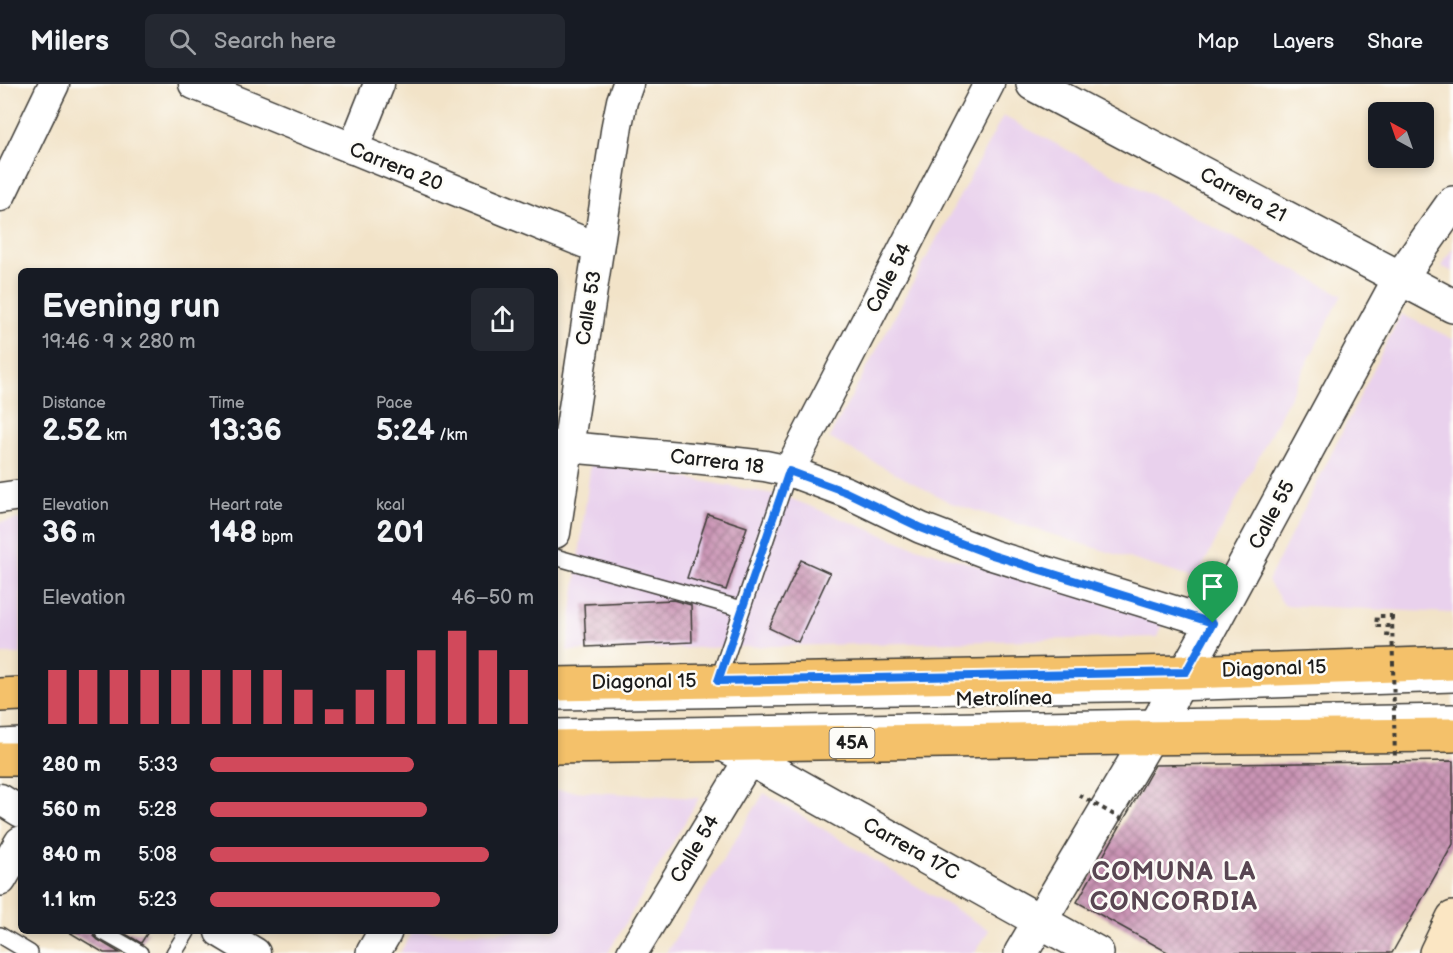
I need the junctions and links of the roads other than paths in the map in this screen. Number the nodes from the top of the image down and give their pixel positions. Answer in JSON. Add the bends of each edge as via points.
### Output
{"nodes":[{"id":1,"x":54,"y":84,"type":"edge"},
{"id":2,"x":194,"y":84,"type":"edge"},
{"id":3,"x":379,"y":84,"type":"edge"},
{"id":4,"x":628,"y":84,"type":"edge"},
{"id":5,"x":989,"y":84,"type":"edge"},
{"id":6,"x":1033,"y":84,"type":"edge"},
{"id":7,"x":353,"y":149,"type":"junction"},
{"id":8,"x":0,"y":196,"type":"edge"},
{"id":9,"x":1453,"y":203,"type":"edge"},
{"id":10,"x":598,"y":248,"type":"junction"},
{"id":11,"x":1400,"y":278,"type":"junction"},
{"id":12,"x":1453,"y":306,"type":"edge"},
{"id":13,"x":562,"y":446,"type":"edge"},
{"id":14,"x":789,"y":471,"type":"junction"},
{"id":15,"x":18,"y":495,"type":"edge"},
{"id":16,"x":558,"y":496,"type":"edge"},
{"id":17,"x":0,"y":498,"type":"edge"},
{"id":18,"x":558,"y":558,"type":"edge"},
{"id":19,"x":742,"y":609,"type":"junction"},
{"id":20,"x":1213,"y":623,"type":"junction"},
{"id":21,"x":1453,"y":663,"type":"edge"},
{"id":22,"x":718,"y":681,"type":"junction"},
{"id":23,"x":558,"y":684,"type":"edge"},
{"id":24,"x":1453,"y":684,"type":"edge"},
{"id":25,"x":18,"y":694,"type":"edge"},
{"id":26,"x":0,"y":695,"type":"edge"},
{"id":27,"x":558,"y":702,"type":"edge"},
{"id":28,"x":1167,"y":705,"type":"junction"},
{"id":29,"x":1453,"y":712,"type":"edge"},
{"id":30,"x":558,"y":727,"type":"edge"},
{"id":31,"x":1453,"y":735,"type":"edge"},
{"id":32,"x":18,"y":736,"type":"edge"},
{"id":33,"x":0,"y":737,"type":"edge"},
{"id":34,"x":558,"y":747,"type":"edge"},
{"id":35,"x":744,"y":749,"type":"junction"},
{"id":36,"x":0,"y":759,"type":"edge"},
{"id":37,"x":18,"y":759,"type":"edge"},
{"id":38,"x":0,"y":800,"type":"edge"},
{"id":39,"x":18,"y":810,"type":"edge"},
{"id":40,"x":18,"y":850,"type":"edge"},
{"id":41,"x":6,"y":876,"type":"edge"},
{"id":42,"x":1453,"y":918,"type":"edge"},
{"id":43,"x":1040,"y":921,"type":"junction"},
{"id":44,"x":107,"y":934,"type":"edge"},
{"id":45,"x":186,"y":934,"type":"edge"},
{"id":46,"x":223,"y":934,"type":"edge"},
{"id":47,"x":383,"y":934,"type":"edge"},
{"id":48,"x":0,"y":935,"type":"edge"},
{"id":49,"x":30,"y":953,"type":"edge"},
{"id":50,"x":140,"y":953,"type":"edge"},
{"id":51,"x":174,"y":953,"type":"edge"},
{"id":52,"x":255,"y":953,"type":"edge"},
{"id":53,"x":373,"y":953,"type":"edge"},
{"id":54,"x":632,"y":953,"type":"edge"},
{"id":55,"x":1021,"y":953,"type":"edge"},
{"id":56,"x":1097,"y":953,"type":"edge"},
{"id":57,"x":1436,"y":953,"type":"edge"}],
"edges":[{"from":1,"to":8,"type":"street"},
{"from":2,"to":7,"type":"street","name":"Carrera 20"},
{"from":3,"to":7,"type":"street"},
{"from":4,"to":10,"type":"street","name":"Calle 53","via":[[616,125]]},
{"from":5,"to":14,"type":"street","name":"Calle 54"},
{"from":6,"to":11,"type":"street","name":"Carrera 21"},
{"from":7,"to":10,"type":"street","name":"Carrera 20"},
{"from":9,"to":11,"type":"street","name":"Calle 55"},
{"from":10,"to":13,"type":"street","name":"Calle 53"},
{"from":11,"to":12,"type":"street","name":"Carrera 21"},
{"from":11,"to":20,"type":"street","name":"Calle 55"},
{"from":13,"to":14,"type":"street","name":"Carrera 18"},
{"from":13,"to":16,"type":"street","name":"Calle 53"},
{"from":14,"to":19,"type":"lane"},
{"from":14,"to":20,"type":"street","name":"Carrera 18","via":[[992,555]]},
{"from":15,"to":17,"type":"street"},
{"from":18,"to":19,"type":"lane"},
{"from":19,"to":22,"type":"lane"},
{"from":20,"to":28,"type":"street","name":"Calle 55"},
{"from":21,"to":28,"type":"main road","name":"Diagonal 15","number":"45A"},
{"from":22,"to":23,"type":"main road","name":"Diagonal 15","number":"45A"},
{"from":22,"to":28,"type":"main road","name":"Diagonal 15","number":"45A"},
{"from":24,"to":28,"type":"lane","name":"Metrolínea"},
{"from":25,"to":26,"type":"main road"},
{"from":27,"to":28,"type":"lane","name":"Metrolínea"},
{"from":28,"to":29,"type":"lane","name":"Metrolínea"},
{"from":28,"to":30,"type":"lane","name":"Metrolínea"},
{"from":28,"to":31,"type":"main road","name":"Diagonal 15","number":"45A"},
{"from":28,"to":35,"type":"main road","name":"Diagonal 15","number":"45A"},
{"from":28,"to":43,"type":"street","name":"Calle 55"},
{"from":32,"to":33,"type":"lane"},
{"from":34,"to":35,"type":"main road","name":"Diagonal 15","number":"45A"},
{"from":35,"to":43,"type":"street","name":"Carrera 17C"},
{"from":35,"to":54,"type":"street","name":"Calle 54"},
{"from":36,"to":37,"type":"main road"},
{"from":38,"to":39,"type":"street"},
{"from":40,"to":41,"type":"street"},
{"from":42,"to":57,"type":"main road"},
{"from":43,"to":55,"type":"street","name":"Calle 55"},
{"from":43,"to":56,"type":"street","name":"Carrera 17C"},
{"from":44,"to":50,"type":"lane"},
{"from":45,"to":51,"type":"lane"},
{"from":46,"to":52,"type":"street"},
{"from":47,"to":53,"type":"street"},
{"from":48,"to":49,"type":"lane"}]}
